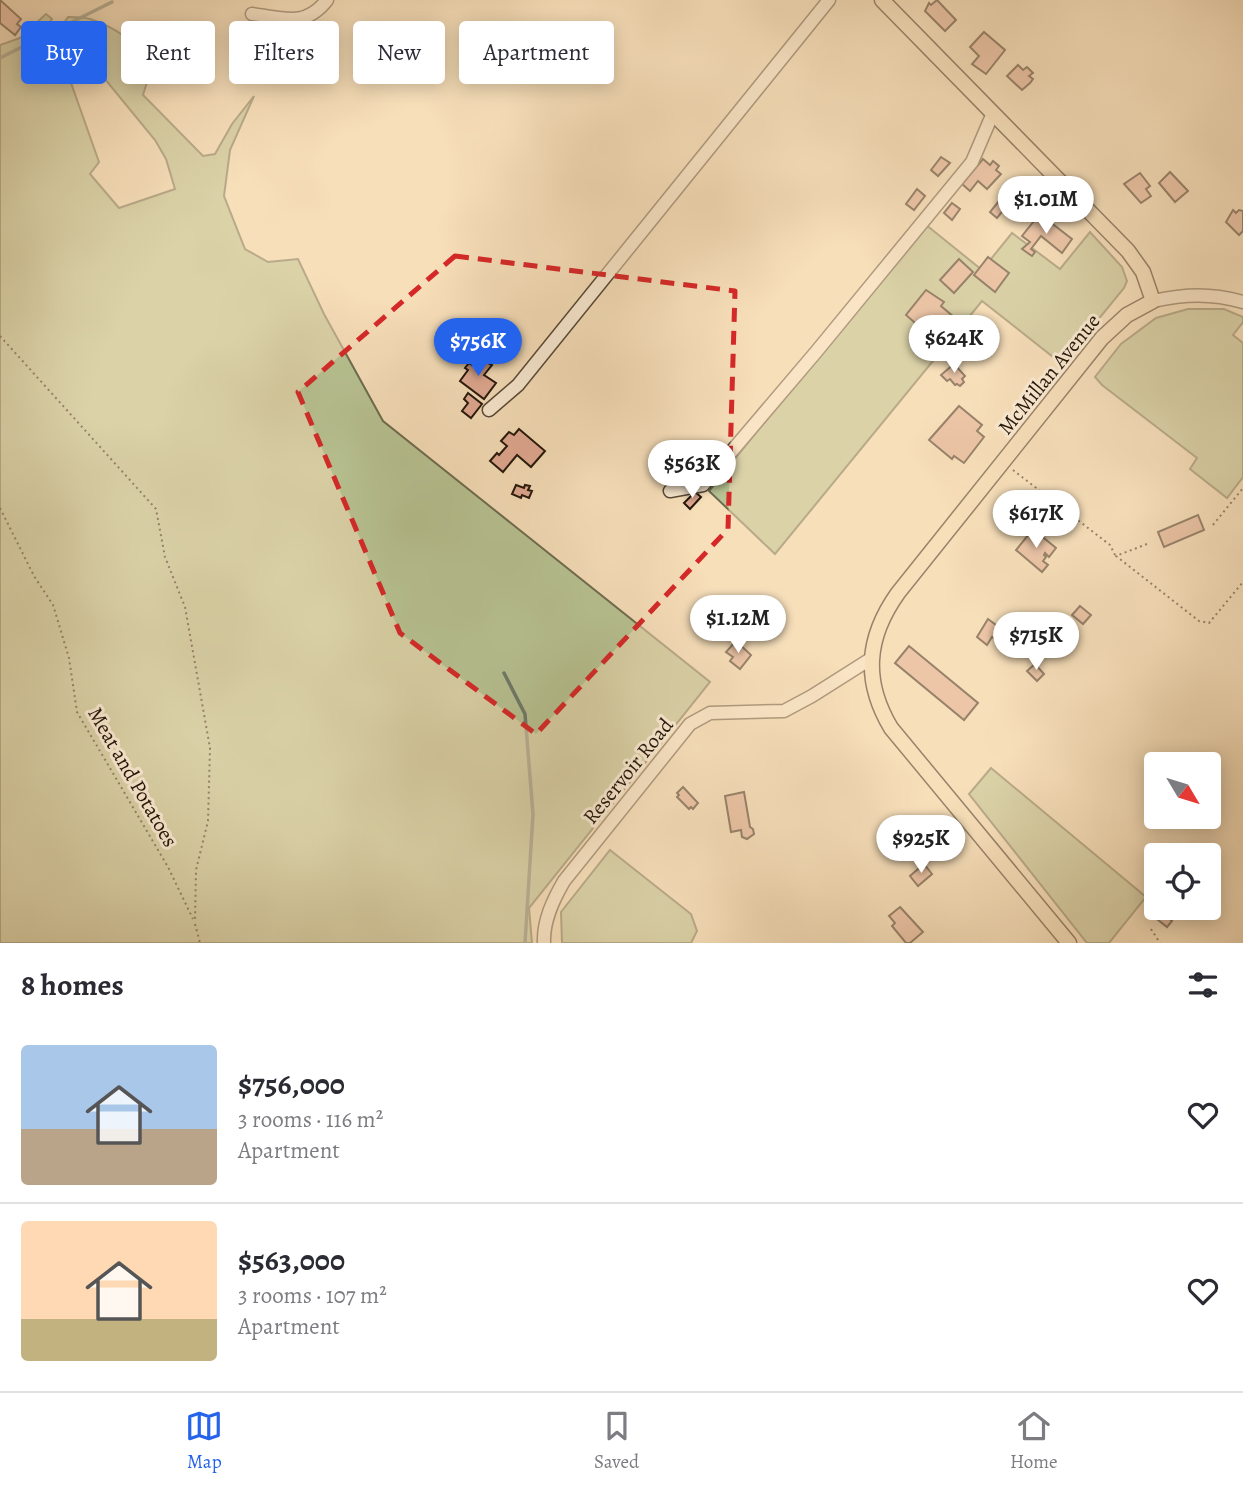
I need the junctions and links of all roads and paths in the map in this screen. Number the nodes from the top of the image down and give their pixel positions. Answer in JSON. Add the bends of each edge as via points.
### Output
{"nodes":[{"id":1,"x":327,"y":0,"type":"edge"},
{"id":2,"x":829,"y":0,"type":"edge"},
{"id":3,"x":882,"y":0,"type":"edge"},
{"id":4,"x":252,"y":14,"type":"dead end"},
{"id":5,"x":993,"y":113,"type":"junction"},
{"id":6,"x":1153,"y":301,"type":"junction"},
{"id":7,"x":1243,"y":302,"type":"edge"},
{"id":8,"x":0,"y":337,"type":"edge"},
{"id":9,"x":489,"y":410,"type":"dead end"},
{"id":10,"x":1004,"y":463,"type":"junction"},
{"id":11,"x":1243,"y":488,"type":"edge"},
{"id":12,"x":670,"y":491,"type":"dead end"},
{"id":13,"x":0,"y":508,"type":"edge"},
{"id":14,"x":1213,"y":525,"type":"dead end"},
{"id":15,"x":1147,"y":544,"type":"dead end"},
{"id":16,"x":1116,"y":556,"type":"junction"},
{"id":17,"x":1243,"y":582,"type":"edge"},
{"id":18,"x":872,"y":658,"type":"junction"},
{"id":19,"x":195,"y":922,"type":"junction"},
{"id":20,"x":1151,"y":929,"type":"dead end"},
{"id":21,"x":200,"y":943,"type":"edge"},
{"id":22,"x":544,"y":943,"type":"edge"},
{"id":23,"x":1069,"y":943,"type":"edge"},
{"id":24,"x":1160,"y":943,"type":"edge"}],
"edges":[{"from":1,"to":4,"type":"street","via":[[306,19]]},
{"from":2,"to":9,"type":"street","via":[[518,385]]},
{"from":3,"to":5,"type":"main road"},
{"from":5,"to":6,"type":"main road","via":[[1128,251],[1143,272]]},
{"from":5,"to":12,"type":"street","via":[[972,162],[712,475],[703,485]]},
{"from":6,"to":7,"type":"street","via":[[1213,294]]},
{"from":6,"to":10,"type":"main road","name":"McMillan Avenue","via":[[1127,315],[1101,338]]},
{"from":8,"to":19,"type":"path","via":[[156,509],[165,557],[185,607],[210,748],[208,821],[196,870]]},
{"from":10,"to":16,"type":"path","via":[[1110,545]]},
{"from":10,"to":18,"type":"main road","name":"McMillan Avenue","via":[[890,604]]},
{"from":11,"to":14,"type":"path"},
{"from":13,"to":19,"type":"path","name":"Meat and Potatoes","via":[[53,605],[69,658],[78,712]]},
{"from":15,"to":16,"type":"path"},
{"from":16,"to":17,"type":"path","via":[[1199,621],[1209,623]]},
{"from":18,"to":22,"type":"street","name":"Reservoir Road","via":[[784,711],[710,713],[690,724],[564,881],[552,902]]},
{"from":18,"to":23,"type":"main road","name":"McMillan Avenue","via":[[873,687],[891,728]]},
{"from":19,"to":21,"type":"path","name":"Meat and Potatoes"},
{"from":20,"to":24,"type":"path"}]}
